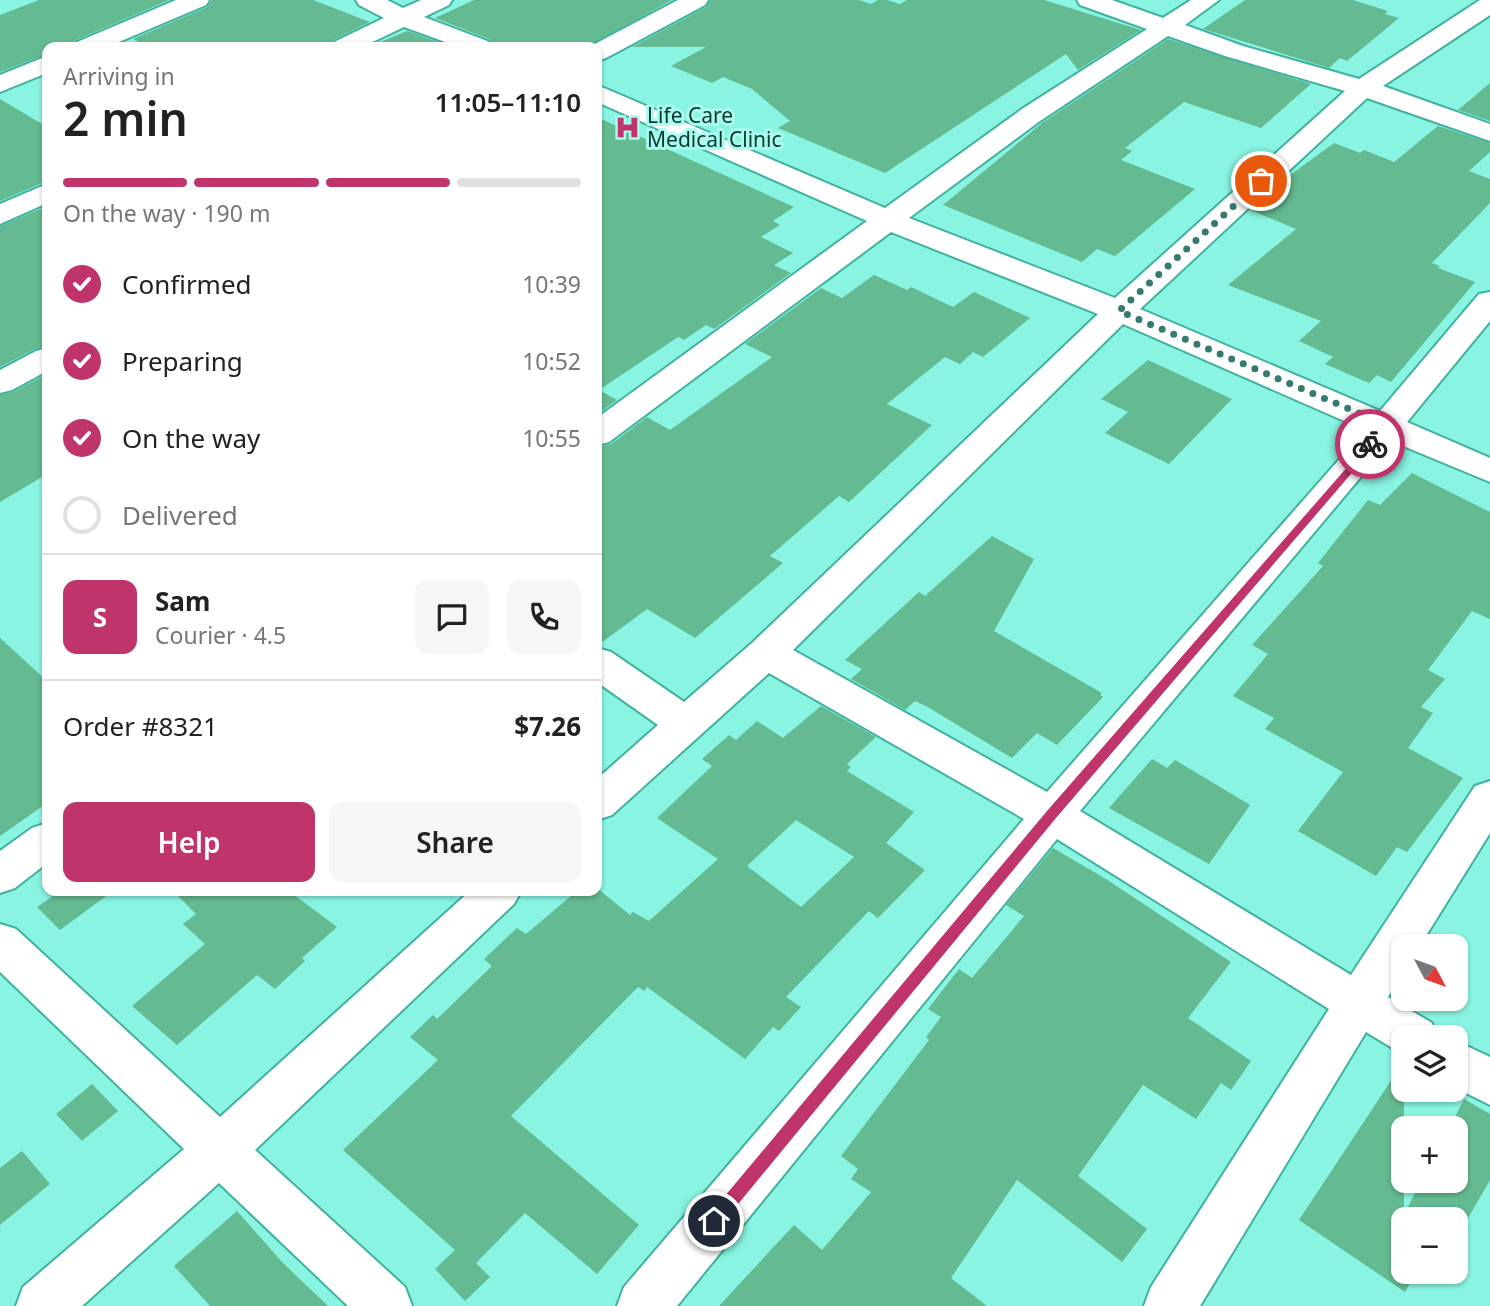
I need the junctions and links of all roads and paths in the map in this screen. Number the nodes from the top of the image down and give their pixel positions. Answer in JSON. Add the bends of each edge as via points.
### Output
{"nodes":[{"id":1,"x":197,"y":0,"type":"edge"},
{"id":2,"x":368,"y":0,"type":"edge"},
{"id":3,"x":440,"y":0,"type":"edge"},
{"id":4,"x":695,"y":0,"type":"edge"},
{"id":5,"x":1089,"y":0,"type":"edge"},
{"id":6,"x":1207,"y":0,"type":"edge"},
{"id":7,"x":1490,"y":4,"type":"edge"},
{"id":8,"x":403,"y":18,"type":"junction"},
{"id":9,"x":1170,"y":27,"type":"junction"},
{"id":10,"x":98,"y":42,"type":"edge"},
{"id":11,"x":353,"y":42,"type":"edge"},
{"id":12,"x":468,"y":42,"type":"edge"},
{"id":13,"x":602,"y":49,"type":"edge"},
{"id":14,"x":42,"y":66,"type":"edge"},
{"id":15,"x":0,"y":84,"type":"edge"},
{"id":16,"x":1363,"y":88,"type":"junction"},
{"id":17,"x":602,"y":95,"type":"edge"},
{"id":18,"x":1490,"y":133,"type":"edge"},
{"id":19,"x":42,"y":194,"type":"edge"},
{"id":20,"x":0,"y":215,"type":"edge"},
{"id":21,"x":888,"y":220,"type":"junction"},
{"id":22,"x":1490,"y":301,"type":"edge"},
{"id":23,"x":1119,"y":311,"type":"junction"},
{"id":24,"x":42,"y":361,"type":"edge"},
{"id":25,"x":0,"y":383,"type":"edge"},
{"id":26,"x":1387,"y":425,"type":"junction"},
{"id":27,"x":602,"y":430,"type":"edge"},
{"id":28,"x":1490,"y":471,"type":"edge"},
{"id":29,"x":766,"y":653,"type":"junction"},
{"id":30,"x":602,"y":666,"type":"edge"},
{"id":31,"x":685,"y":724,"type":"junction"},
{"id":32,"x":1490,"y":798,"type":"edge"},
{"id":33,"x":602,"y":799,"type":"edge"},
{"id":34,"x":1052,"y":815,"type":"junction"},
{"id":35,"x":42,"y":844,"type":"edge"},
{"id":36,"x":0,"y":875,"type":"edge"},
{"id":37,"x":494,"y":896,"type":"edge"},
{"id":38,"x":0,"y":943,"type":"edge"},
{"id":39,"x":1358,"y":1004,"type":"junction"},
{"id":40,"x":1393,"y":1025,"type":"edge"},
{"id":41,"x":1468,"y":1069,"type":"edge"},
{"id":42,"x":1490,"y":1083,"type":"edge"},
{"id":43,"x":220,"y":1150,"type":"junction"},
{"id":44,"x":42,"y":1306,"type":"edge"},
{"id":45,"x":386,"y":1306,"type":"edge"},
{"id":46,"x":643,"y":1306,"type":"edge"},
{"id":47,"x":1170,"y":1306,"type":"edge"}],
"edges":[{"from":1,"to":10,"type":"street"},
{"from":2,"to":8,"type":"street"},
{"from":3,"to":8,"type":"street"},
{"from":4,"to":13,"type":"street"},
{"from":5,"to":9,"type":"street"},
{"from":6,"to":9,"type":"street"},
{"from":7,"to":16,"type":"street"},
{"from":8,"to":11,"type":"street"},
{"from":8,"to":12,"type":"street"},
{"from":9,"to":16,"type":"street","via":[[1234,51]]},
{"from":9,"to":21,"type":"street","via":[[1031,115]]},
{"from":14,"to":15,"type":"street"},
{"from":16,"to":18,"type":"street"},
{"from":16,"to":23,"type":"street"},
{"from":17,"to":21,"type":"street"},
{"from":19,"to":20,"type":"street"},
{"from":21,"to":23,"type":"street"},
{"from":21,"to":27,"type":"street"},
{"from":22,"to":26,"type":"street"},
{"from":23,"to":26,"type":"street"},
{"from":23,"to":29,"type":"street"},
{"from":24,"to":25,"type":"street"},
{"from":26,"to":28,"type":"street"},
{"from":26,"to":34,"type":"street"},
{"from":29,"to":31,"type":"street"},
{"from":29,"to":34,"type":"street"},
{"from":30,"to":31,"type":"street"},
{"from":31,"to":33,"type":"street"},
{"from":32,"to":39,"type":"street"},
{"from":34,"to":39,"type":"street"},
{"from":34,"to":46,"type":"street"},
{"from":35,"to":36,"type":"street"},
{"from":37,"to":43,"type":"street"},
{"from":38,"to":43,"type":"street"},
{"from":39,"to":40,"type":"street"},
{"from":39,"to":47,"type":"street"},
{"from":41,"to":42,"type":"street"},
{"from":43,"to":44,"type":"street"},
{"from":43,"to":45,"type":"street"}]}
